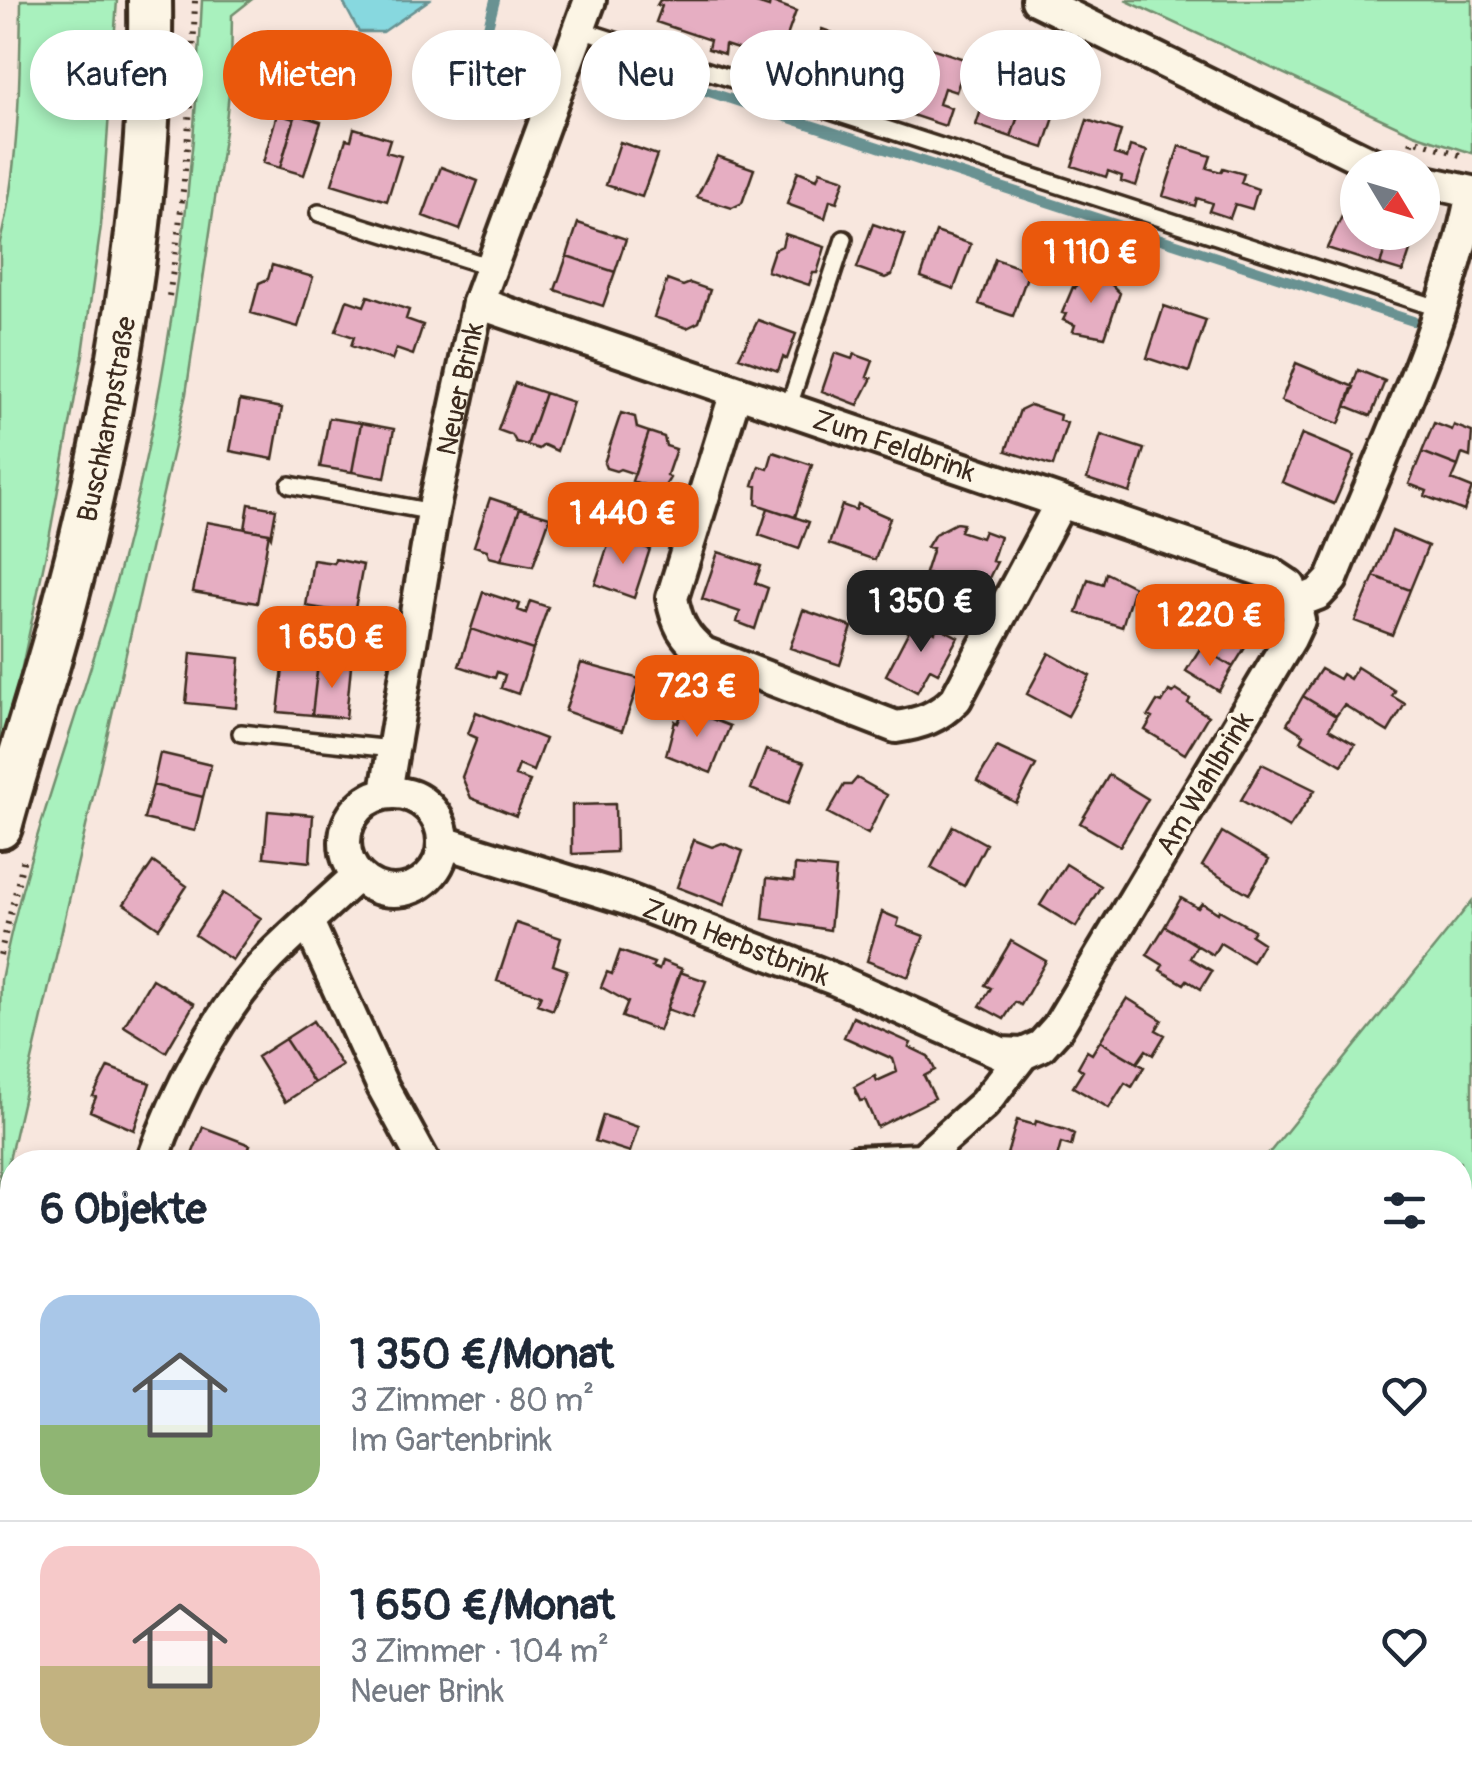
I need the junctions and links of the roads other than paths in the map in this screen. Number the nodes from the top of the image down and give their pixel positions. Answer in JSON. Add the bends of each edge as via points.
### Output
{"nodes":[{"id":1,"x":150,"y":0,"type":"edge"},
{"id":2,"x":590,"y":0,"type":"edge"},
{"id":3,"x":1037,"y":0,"type":"edge"},
{"id":4,"x":578,"y":29,"type":"junction"},
{"id":5,"x":1345,"y":150,"type":"edge"},
{"id":6,"x":1440,"y":186,"type":"edge"},
{"id":7,"x":1472,"y":192,"type":"edge"},
{"id":8,"x":320,"y":212,"type":"dead end"},
{"id":9,"x":844,"y":239,"type":"dead end"},
{"id":10,"x":490,"y":267,"type":"junction"},
{"id":11,"x":478,"y":303,"type":"junction"},
{"id":12,"x":1441,"y":308,"type":"junction"},
{"id":13,"x":736,"y":392,"type":"junction"},
{"id":14,"x":788,"y":409,"type":"junction"},
{"id":15,"x":290,"y":485,"type":"dead end"},
{"id":16,"x":1061,"y":502,"type":"junction"},
{"id":17,"x":432,"y":512,"type":"junction"},
{"id":18,"x":1297,"y":602,"type":"junction"},
{"id":19,"x":241,"y":733,"type":"dead end"},
{"id":20,"x":392,"y":750,"type":"junction"},
{"id":21,"x":386,"y":792,"type":"junction"},
{"id":22,"x":0,"y":827,"type":"edge"},
{"id":23,"x":443,"y":842,"type":"junction"},
{"id":24,"x":356,"y":877,"type":"junction"},
{"id":25,"x":308,"y":922,"type":"junction"},
{"id":26,"x":1023,"y":1054,"type":"junction"},
{"id":27,"x":157,"y":1150,"type":"edge"},
{"id":28,"x":417,"y":1150,"type":"edge"},
{"id":29,"x":932,"y":1150,"type":"edge"}],
"edges":[{"from":1,"to":22,"type":"main road","name":"Buschkampstraße","via":[[140,197],[119,355],[62,614]]},
{"from":2,"to":4,"type":"street","name":"Neuer Brink"},
{"from":3,"to":5,"type":"street"},
{"from":4,"to":10,"type":"street","name":"Neuer Brink"},
{"from":4,"to":12,"type":"lane"},
{"from":6,"to":7,"type":"street"},
{"from":7,"to":12,"type":"street"},
{"from":8,"to":10,"type":"lane"},
{"from":9,"to":14,"type":"lane"},
{"from":10,"to":11,"type":"street","name":"Neuer Brink"},
{"from":11,"to":13,"type":"street","name":"Zum Feldbrink"},
{"from":11,"to":17,"type":"street","name":"Neuer Brink"},
{"from":12,"to":18,"type":"street","via":[[1332,580]]},
{"from":13,"to":14,"type":"street","name":"Zum Feldbrink"},
{"from":13,"to":16,"type":"street","via":[[672,598],[677,624],[704,654],[896,727],[940,715],[956,699]]},
{"from":14,"to":16,"type":"street","name":"Zum Feldbrink"},
{"from":15,"to":17,"type":"lane"},
{"from":16,"to":18,"type":"street","name":"Zum Feldbrink","via":[[1272,574],[1290,586]]},
{"from":17,"to":20,"type":"street","name":"Neuer Brink"},
{"from":18,"to":26,"type":"street","name":"Am Wahlbrink","via":[[1299,620],[1290,639],[1058,1027]]},
{"from":19,"to":20,"type":"lane"},
{"from":20,"to":21,"type":"street","name":"Neuer Brink"},
{"from":21,"to":23,"type":"street","via":[[426,804]]},
{"from":21,"to":24,"type":"street","via":[[368,799],[346,826],[345,847]]},
{"from":23,"to":24,"type":"street","via":[[434,870],[407,889],[386,890]]},
{"from":23,"to":26,"type":"street","name":"Zum Herbstbrink","via":[[626,899],[834,979],[1000,1053]]},
{"from":24,"to":25,"type":"street"},
{"from":25,"to":27,"type":"street","via":[[234,1004],[194,1067]]},
{"from":25,"to":28,"type":"street"},
{"from":26,"to":29,"type":"street","name":"Am Wahlbrink","via":[[984,1104]]}]}
